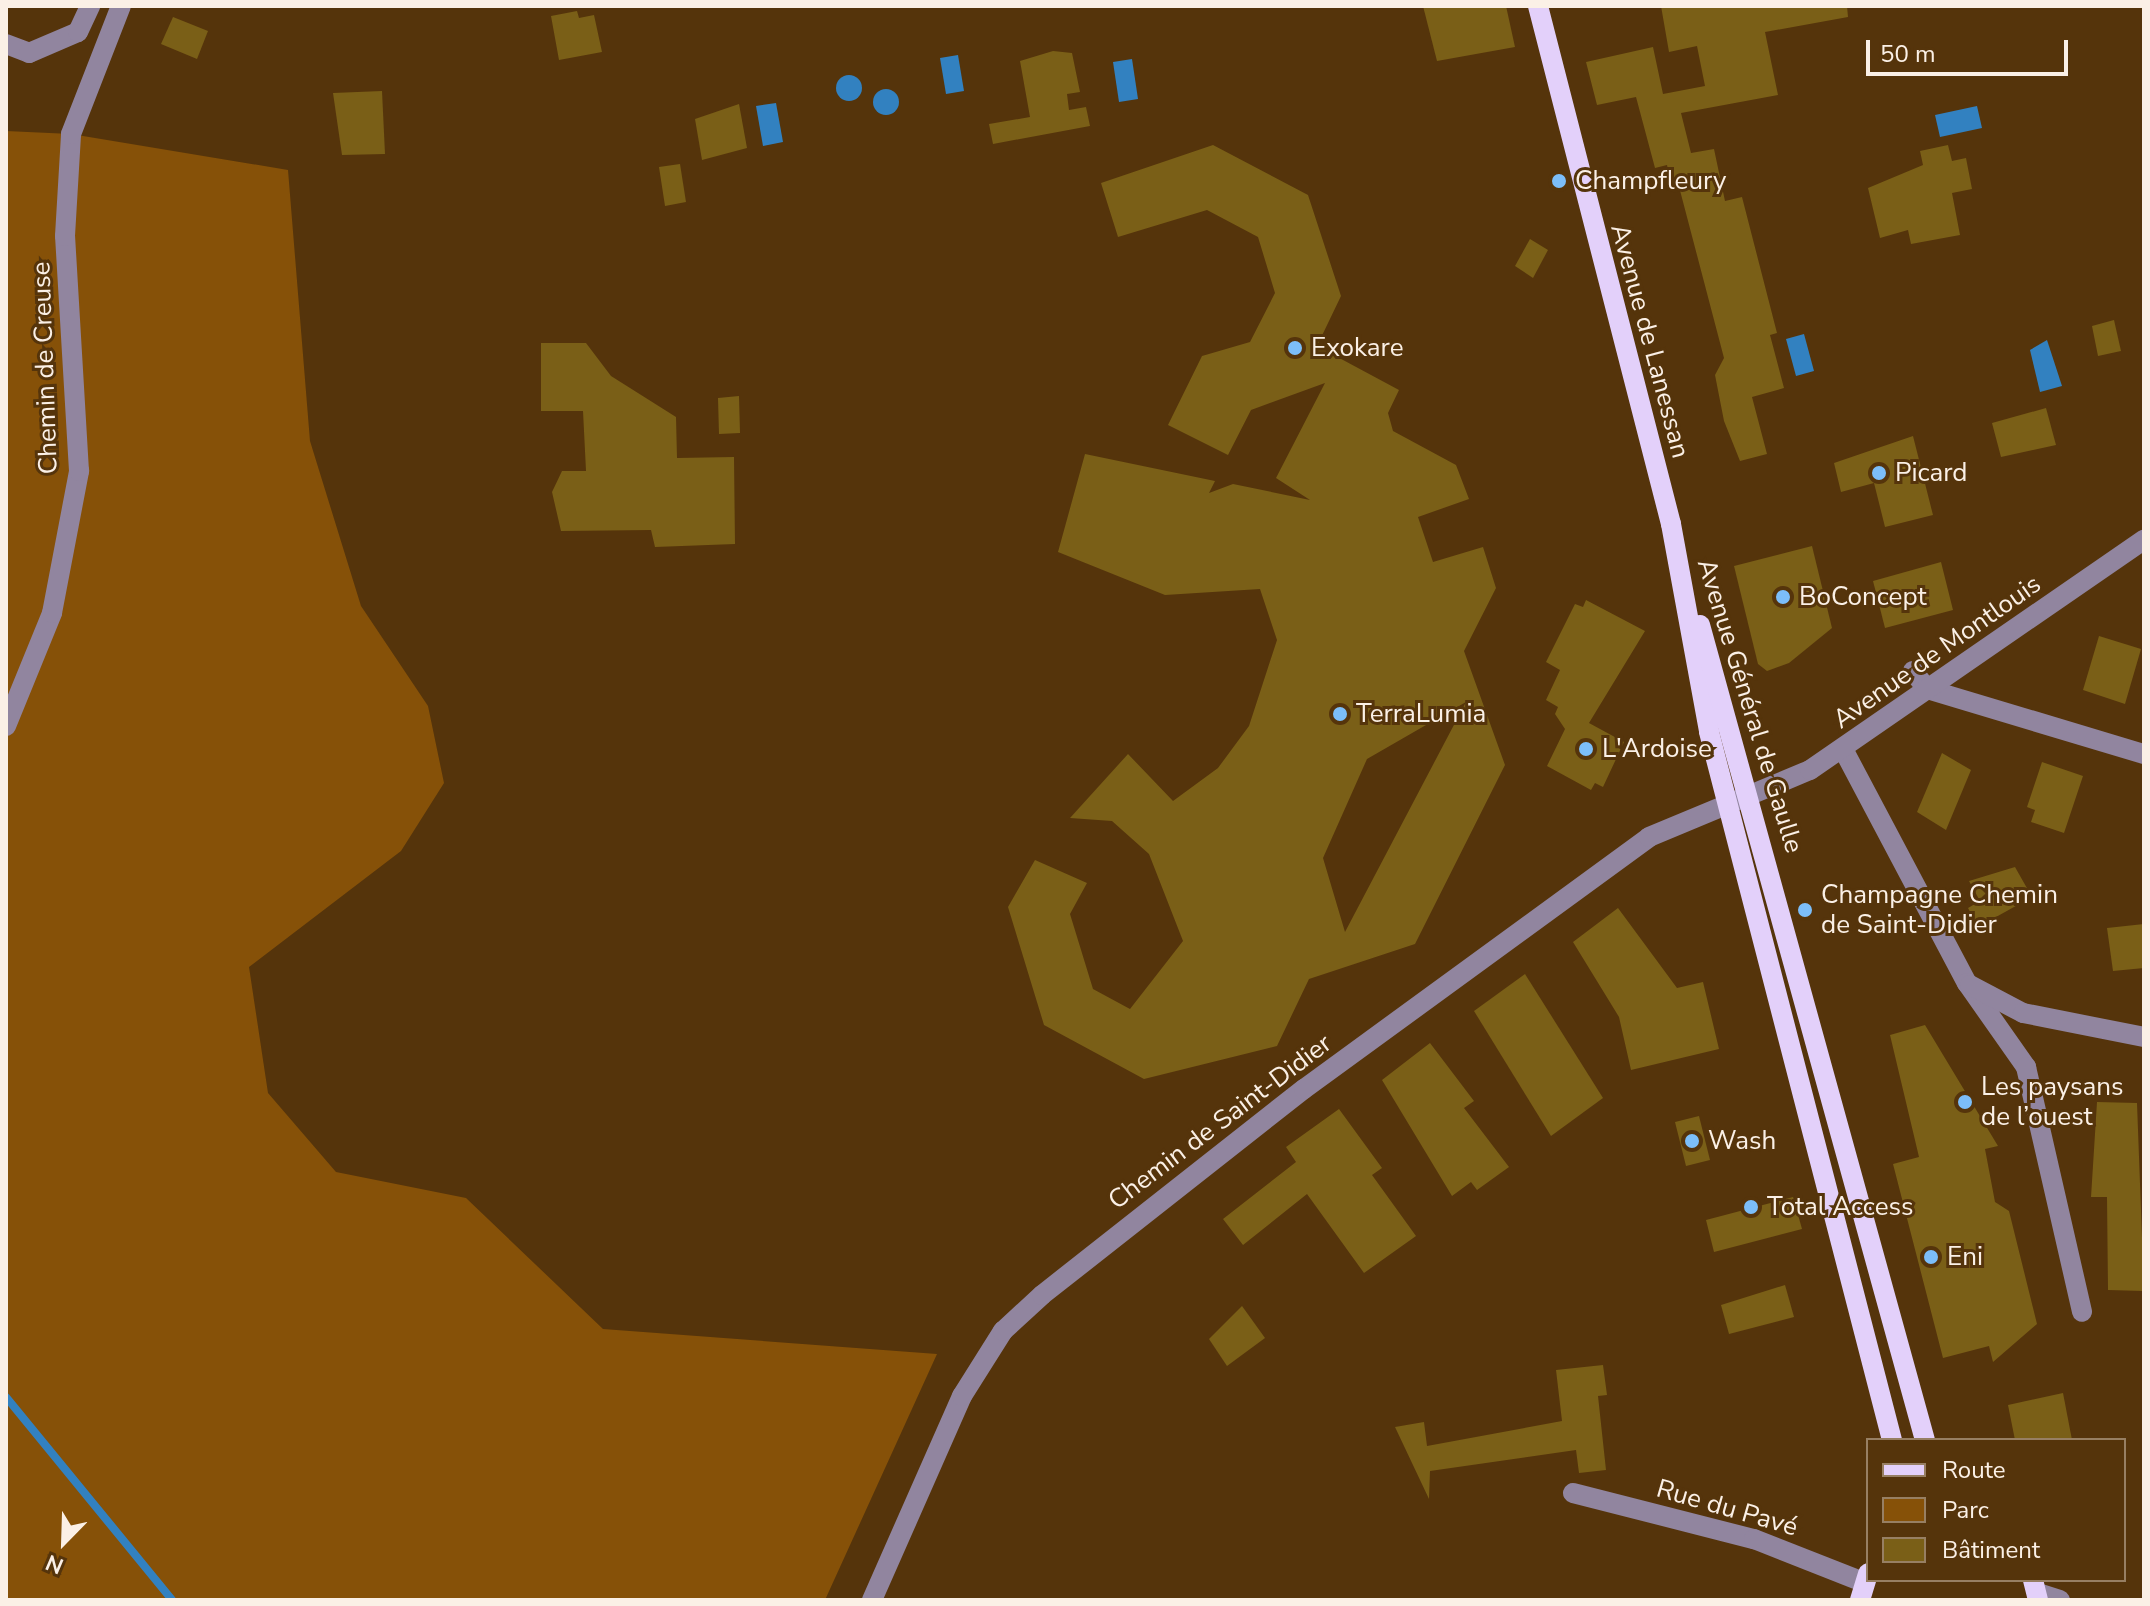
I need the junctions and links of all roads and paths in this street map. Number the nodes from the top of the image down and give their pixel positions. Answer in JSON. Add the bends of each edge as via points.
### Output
{"nodes":[{"id":1,"x":90,"y":6,"type":"edge"},
{"id":2,"x":121,"y":6,"type":"edge"},
{"id":3,"x":1538,"y":6,"type":"edge"},
{"id":4,"x":6,"y":44,"type":"edge"},
{"id":5,"x":2144,"y":540,"type":"edge"},
{"id":6,"x":1676,"y":549,"type":"junction"},
{"id":7,"x":1913,"y":671,"type":"dead end"},
{"id":8,"x":1927,"y":689,"type":"junction"},
{"id":9,"x":6,"y":726,"type":"edge"},
{"id":10,"x":1843,"y":749,"type":"junction"},
{"id":11,"x":2144,"y":754,"type":"edge"},
{"id":12,"x":1752,"y":795,"type":"junction"},
{"id":13,"x":1729,"y":806,"type":"junction"},
{"id":14,"x":1967,"y":983,"type":"junction"},
{"id":15,"x":2144,"y":1037,"type":"edge"},
{"id":16,"x":2082,"y":1312,"type":"dead end"},
{"id":17,"x":1891,"y":1438,"type":"edge"},
{"id":18,"x":1924,"y":1438,"type":"edge"},
{"id":19,"x":1573,"y":1493,"type":"dead end"},
{"id":20,"x":1864,"y":1585,"type":"edge"},
{"id":21,"x":2036,"y":1591,"type":"edge"},
{"id":22,"x":872,"y":1600,"type":"edge"},
{"id":23,"x":2060,"y":1600,"type":"edge"}],
"edges":[{"from":1,"to":4,"type":"street","via":[[78,32],[29,53]]},
{"from":2,"to":9,"type":"street","name":"Chemin de Creuse","via":[[71,134],[65,236],[79,471],[52,613]]},
{"from":3,"to":6,"type":"main road","name":"Avenue de Lanessan"},
{"from":5,"to":8,"type":"street","name":"Avenue de Montlouis"},
{"from":6,"to":12,"type":"main road","name":"Avenue Général de Gaulle"},
{"from":6,"to":13,"type":"main road","name":"Avenue Général de Gaulle"},
{"from":7,"to":8,"type":"street"},
{"from":8,"to":10,"type":"street","name":"Avenue de Montlouis"},
{"from":8,"to":11,"type":"street"},
{"from":10,"to":12,"type":"street","name":"Avenue de Montlouis"},
{"from":10,"to":14,"type":"street"},
{"from":12,"to":13,"type":"street","name":"Avenue de Montlouis"},
{"from":12,"to":18,"type":"main road","name":"Avenue Général de Gaulle"},
{"from":13,"to":17,"type":"main road","name":"Avenue Général de Gaulle"},
{"from":13,"to":22,"type":"street","name":"Chemin de Saint-Didier","via":[[1649,837],[1304,1089],[1003,1331],[962,1396]]},
{"from":14,"to":15,"type":"street","via":[[2023,1013]]},
{"from":14,"to":16,"type":"street","via":[[2026,1067]]},
{"from":19,"to":20,"type":"street","name":"Rue du Pavé","via":[[1754,1539]]},
{"from":21,"to":23,"type":"street"}]}
